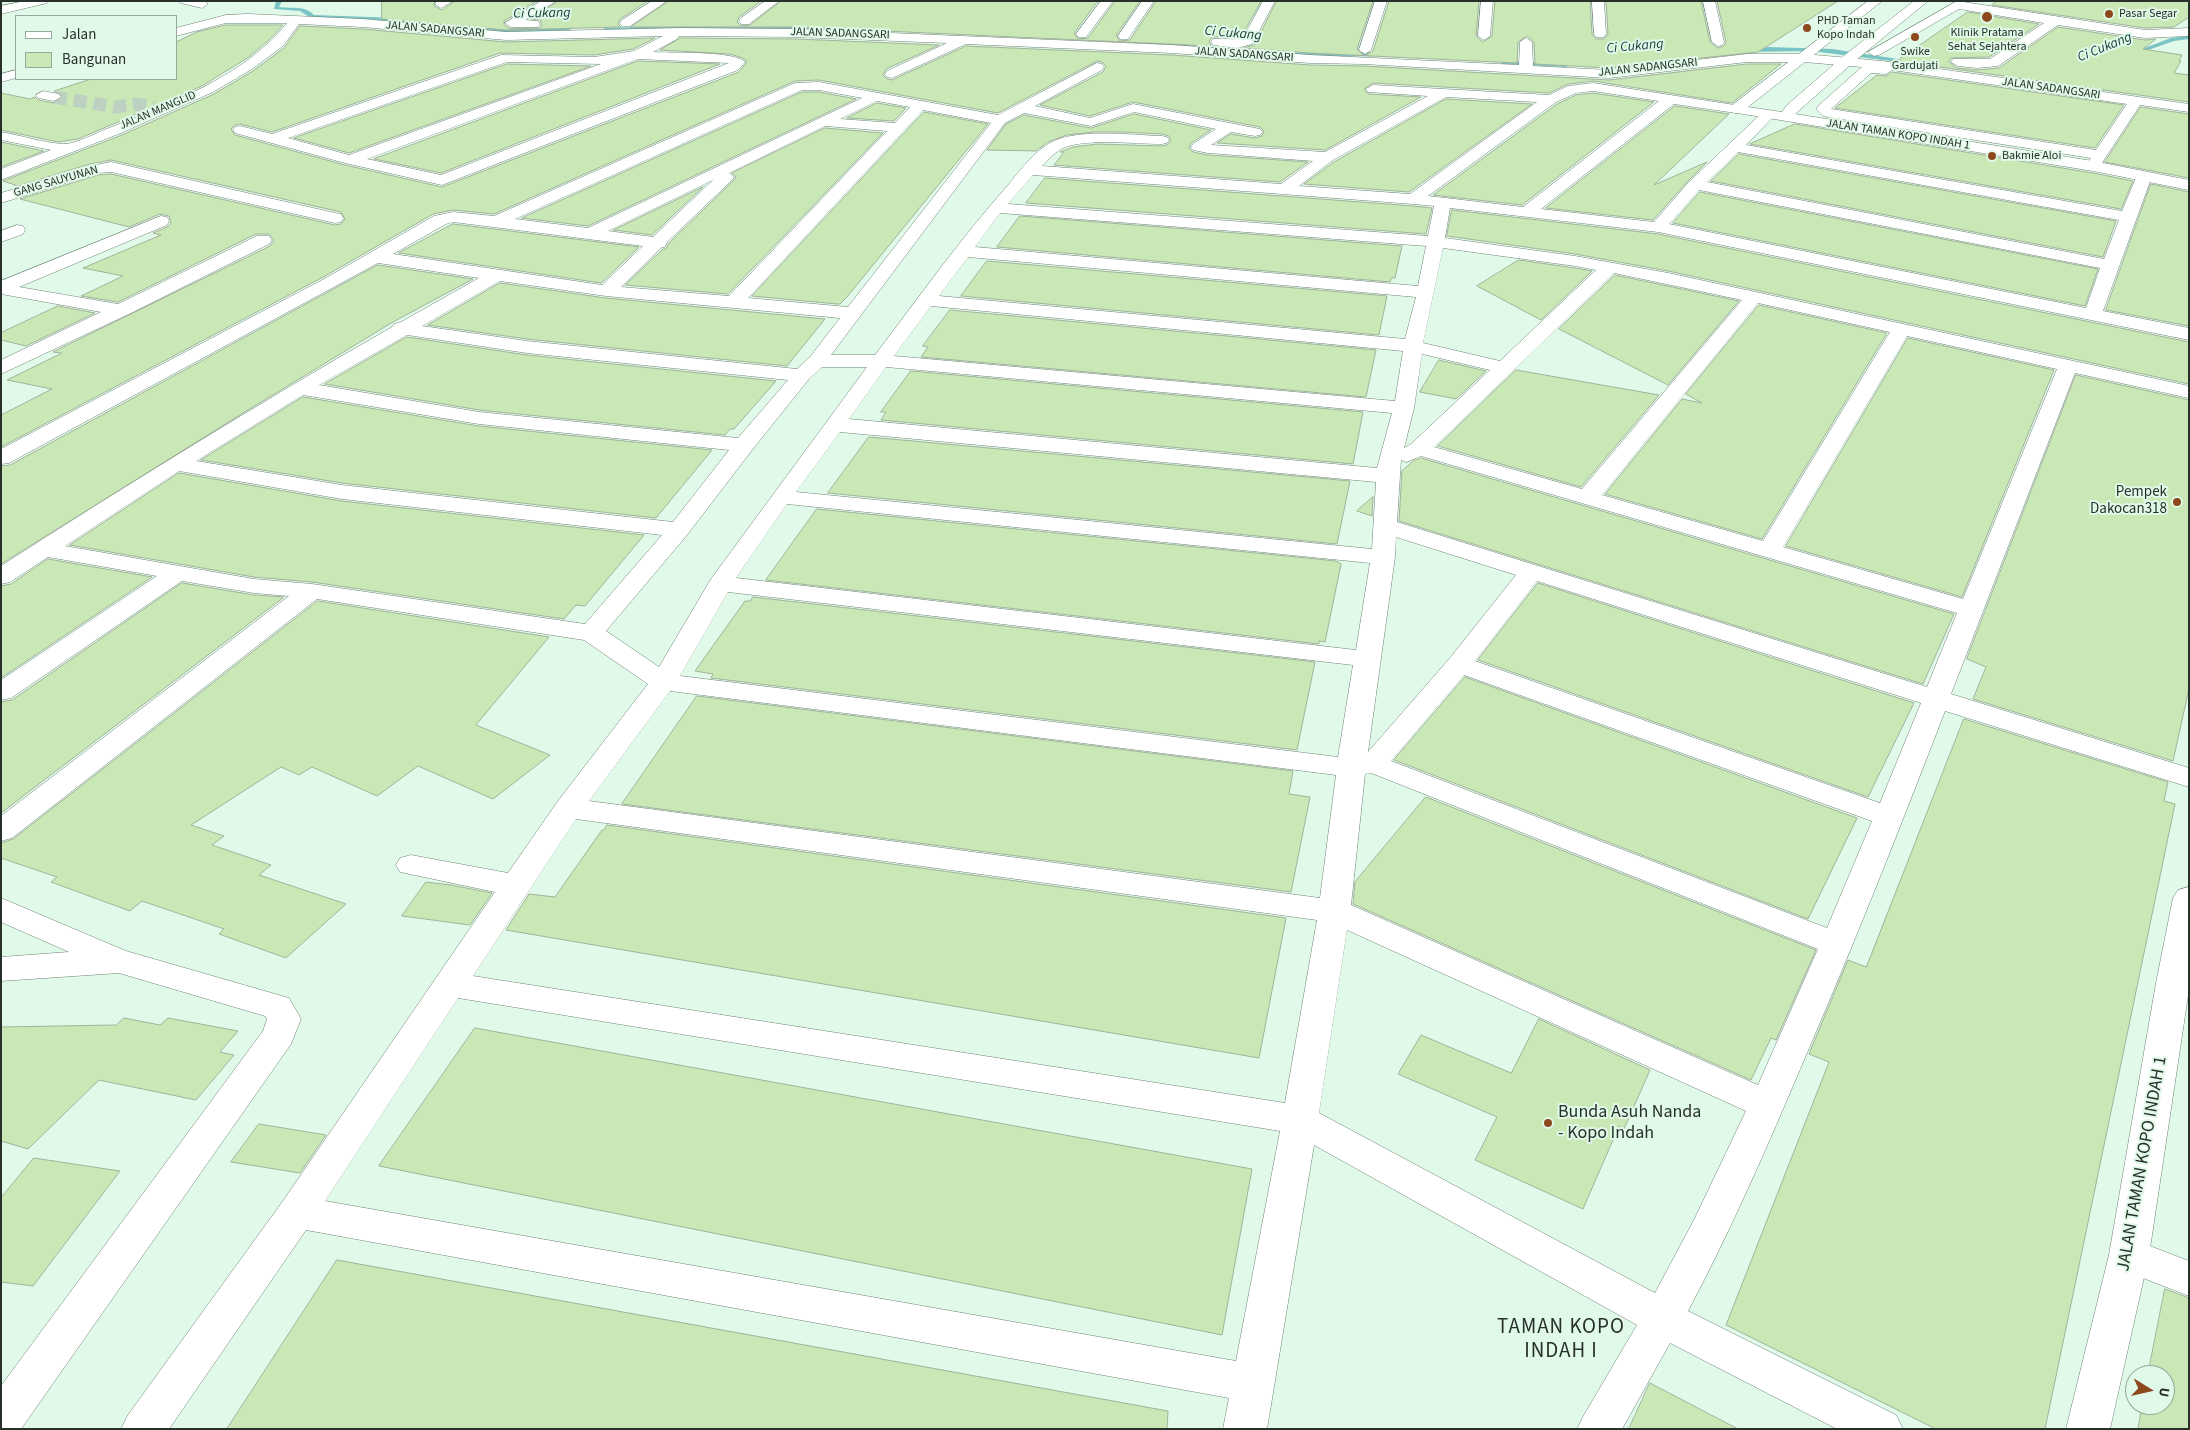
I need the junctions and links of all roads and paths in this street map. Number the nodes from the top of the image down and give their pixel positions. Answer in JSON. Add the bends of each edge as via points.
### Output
{"nodes":[{"id":1,"x":43,"y":1,"type":"edge"},
{"id":2,"x":185,"y":1,"type":"edge"},
{"id":3,"x":550,"y":1,"type":"edge"},
{"id":4,"x":661,"y":1,"type":"edge"},
{"id":5,"x":773,"y":1,"type":"edge"},
{"id":6,"x":1107,"y":1,"type":"edge"},
{"id":7,"x":1148,"y":1,"type":"edge"},
{"id":8,"x":1269,"y":1,"type":"edge"},
{"id":9,"x":1381,"y":1,"type":"edge"},
{"id":10,"x":1487,"y":1,"type":"edge"},
{"id":11,"x":1598,"y":1,"type":"edge"},
{"id":12,"x":1709,"y":1,"type":"edge"},
{"id":13,"x":1876,"y":1,"type":"edge"},
{"id":14,"x":1920,"y":2,"type":"edge"},
{"id":15,"x":1940,"y":2,"type":"edge"},
{"id":16,"x":1960,"y":3,"type":"edge"},
{"id":17,"x":202,"y":4,"type":"dead end"},
{"id":18,"x":3,"y":10,"type":"edge"},
{"id":19,"x":32,"y":14,"type":"dead end"},
{"id":20,"x":295,"y":14,"type":"junction"},
{"id":21,"x":392,"y":16,"type":"dead end"},
{"id":22,"x":745,"y":21,"type":"junction"},
{"id":23,"x":2055,"y":21,"type":"junction"},
{"id":24,"x":367,"y":22,"type":"junction"},
{"id":25,"x":496,"y":22,"type":"dead end"},
{"id":26,"x":511,"y":23,"type":"junction"},
{"id":27,"x":626,"y":23,"type":"junction"},
{"id":28,"x":178,"y":32,"type":"edge"},
{"id":29,"x":681,"y":32,"type":"junction"},
{"id":30,"x":2189,"y":32,"type":"edge"},
{"id":31,"x":1082,"y":34,"type":"junction"},
{"id":32,"x":1600,"y":34,"type":"dead end"},
{"id":33,"x":1124,"y":36,"type":"junction"},
{"id":34,"x":1484,"y":36,"type":"dead end"},
{"id":35,"x":966,"y":39,"type":"junction"},
{"id":36,"x":1526,"y":42,"type":"dead end"},
{"id":37,"x":1718,"y":42,"type":"dead end"},
{"id":38,"x":1364,"y":50,"type":"dead end"},
{"id":39,"x":1810,"y":53,"type":"junction"},
{"id":40,"x":637,"y":55,"type":"junction"},
{"id":41,"x":1858,"y":55,"type":"junction"},
{"id":42,"x":1526,"y":64,"type":"junction"},
{"id":43,"x":1097,"y":67,"type":"dead end"},
{"id":44,"x":15,"y":74,"type":"edge"},
{"id":45,"x":892,"y":74,"type":"dead end"},
{"id":46,"x":1,"y":78,"type":"edge"},
{"id":47,"x":1373,"y":89,"type":"dead end"},
{"id":48,"x":1444,"y":93,"type":"junction"},
{"id":49,"x":876,"y":97,"type":"junction"},
{"id":50,"x":1551,"y":99,"type":"junction"},
{"id":51,"x":1671,"y":99,"type":"junction"},
{"id":52,"x":2134,"y":104,"type":"junction"},
{"id":53,"x":920,"y":105,"type":"junction"},
{"id":54,"x":1022,"y":108,"type":"junction"},
{"id":55,"x":2189,"y":108,"type":"edge"},
{"id":56,"x":1736,"y":109,"type":"junction"},
{"id":57,"x":1768,"y":115,"type":"junction"},
{"id":58,"x":1785,"y":117,"type":"junction"},
{"id":59,"x":1000,"y":120,"type":"junction"},
{"id":60,"x":822,"y":122,"type":"junction"},
{"id":61,"x":899,"y":128,"type":"junction"},
{"id":62,"x":1227,"y":128,"type":"junction"},
{"id":63,"x":240,"y":130,"type":"dead end"},
{"id":64,"x":1254,"y":132,"type":"dead end"},
{"id":65,"x":1,"y":136,"type":"edge"},
{"id":66,"x":275,"y":138,"type":"junction"},
{"id":67,"x":1162,"y":140,"type":"dead end"},
{"id":68,"x":1734,"y":147,"type":"junction"},
{"id":69,"x":66,"y":149,"type":"junction"},
{"id":70,"x":1328,"y":157,"type":"junction"},
{"id":71,"x":350,"y":160,"type":"junction"},
{"id":72,"x":2097,"y":160,"type":"junction"},
{"id":73,"x":742,"y":162,"type":"junction"},
{"id":74,"x":1029,"y":170,"type":"junction"},
{"id":75,"x":1,"y":174,"type":"edge"},
{"id":76,"x":2144,"y":176,"type":"junction"},
{"id":77,"x":442,"y":180,"type":"junction"},
{"id":78,"x":1695,"y":184,"type":"junction"},
{"id":79,"x":2189,"y":185,"type":"edge"},
{"id":80,"x":1283,"y":190,"type":"junction"},
{"id":81,"x":415,"y":191,"type":"dead end"},
{"id":82,"x":1,"y":198,"type":"edge"},
{"id":83,"x":1413,"y":200,"type":"junction"},
{"id":84,"x":1443,"y":203,"type":"junction"},
{"id":85,"x":996,"y":208,"type":"junction"},
{"id":86,"x":1528,"y":211,"type":"junction"},
{"id":87,"x":2130,"y":217,"type":"junction"},
{"id":88,"x":335,"y":218,"type":"dead end"},
{"id":89,"x":161,"y":221,"type":"dead end"},
{"id":90,"x":496,"y":221,"type":"junction"},
{"id":91,"x":1658,"y":227,"type":"junction"},
{"id":92,"x":17,"y":230,"type":"dead end"},
{"id":93,"x":589,"y":234,"type":"junction"},
{"id":94,"x":1,"y":237,"type":"edge"},
{"id":95,"x":263,"y":240,"type":"dead end"},
{"id":96,"x":1436,"y":242,"type":"junction"},
{"id":97,"x":659,"y":243,"type":"junction"},
{"id":98,"x":963,"y":251,"type":"junction"},
{"id":99,"x":376,"y":257,"type":"junction"},
{"id":100,"x":2110,"y":265,"type":"junction"},
{"id":101,"x":1610,"y":267,"type":"junction"},
{"id":102,"x":497,"y":276,"type":"junction"},
{"id":103,"x":1,"y":289,"type":"edge"},
{"id":104,"x":606,"y":291,"type":"junction"},
{"id":105,"x":1426,"y":292,"type":"junction"},
{"id":106,"x":1753,"y":298,"type":"junction"},
{"id":107,"x":926,"y":300,"type":"junction"},
{"id":108,"x":733,"y":303,"type":"junction"},
{"id":109,"x":122,"y":310,"type":"junction"},
{"id":110,"x":852,"y":313,"type":"junction"},
{"id":111,"x":2094,"y":314,"type":"junction"},
{"id":112,"x":401,"y":328,"type":"junction"},
{"id":113,"x":1901,"y":330,"type":"junction"},
{"id":114,"x":2189,"y":334,"type":"edge"},
{"id":115,"x":1413,"y":346,"type":"junction"},
{"id":116,"x":817,"y":361,"type":"junction"},
{"id":117,"x":881,"y":361,"type":"junction"},
{"id":118,"x":2068,"y":366,"type":"junction"},
{"id":119,"x":1,"y":368,"type":"edge"},
{"id":120,"x":1504,"y":368,"type":"junction"},
{"id":121,"x":802,"y":375,"type":"junction"},
{"id":122,"x":300,"y":388,"type":"junction"},
{"id":123,"x":2189,"y":392,"type":"edge"},
{"id":124,"x":1404,"y":408,"type":"junction"},
{"id":125,"x":833,"y":425,"type":"junction"},
{"id":126,"x":744,"y":445,"type":"junction"},
{"id":127,"x":1419,"y":449,"type":"junction"},
{"id":128,"x":1,"y":458,"type":"edge"},
{"id":129,"x":175,"y":464,"type":"junction"},
{"id":130,"x":1387,"y":471,"type":"junction"},
{"id":131,"x":781,"y":497,"type":"junction"},
{"id":132,"x":1587,"y":498,"type":"junction"},
{"id":133,"x":1386,"y":526,"type":"junction"},
{"id":134,"x":679,"y":530,"type":"junction"},
{"id":135,"x":44,"y":549,"type":"junction"},
{"id":136,"x":1770,"y":549,"type":"junction"},
{"id":137,"x":1382,"y":557,"type":"junction"},
{"id":138,"x":179,"y":572,"type":"junction"},
{"id":139,"x":1532,"y":572,"type":"junction"},
{"id":140,"x":4,"y":573,"type":"edge"},
{"id":141,"x":720,"y":584,"type":"junction"},
{"id":142,"x":312,"y":591,"type":"junction"},
{"id":143,"x":1970,"y":609,"type":"junction"},
{"id":144,"x":591,"y":633,"type":"junction"},
{"id":145,"x":1368,"y":659,"type":"junction"},
{"id":146,"x":1459,"y":664,"type":"junction"},
{"id":147,"x":663,"y":682,"type":"junction"},
{"id":148,"x":1,"y":692,"type":"edge"},
{"id":149,"x":1937,"y":700,"type":"junction"},
{"id":150,"x":1362,"y":766,"type":"junction"},
{"id":151,"x":2189,"y":778,"type":"edge"},
{"id":152,"x":568,"y":808,"type":"junction"},
{"id":153,"x":1890,"y":817,"type":"junction"},
{"id":154,"x":1,"y":831,"type":"edge"},
{"id":155,"x":410,"y":865,"type":"dead end"},
{"id":156,"x":516,"y":885,"type":"junction"},
{"id":157,"x":2189,"y":898,"type":"edge"},
{"id":158,"x":1,"y":909,"type":"edge"},
{"id":159,"x":1334,"y":911,"type":"junction"},
{"id":160,"x":1837,"y":944,"type":"junction"},
{"id":161,"x":119,"y":961,"type":"junction"},
{"id":162,"x":1,"y":969,"type":"edge"},
{"id":163,"x":451,"y":984,"type":"junction"},
{"id":164,"x":1766,"y":1105,"type":"junction"},
{"id":165,"x":1300,"y":1120,"type":"junction"},
{"id":166,"x":297,"y":1212,"type":"junction"},
{"id":167,"x":2129,"y":1255,"type":"junction"},
{"id":168,"x":2189,"y":1279,"type":"edge"},
{"id":169,"x":1662,"y":1318,"type":"junction"},
{"id":170,"x":1252,"y":1383,"type":"junction"},
{"id":171,"x":1,"y":1421,"type":"edge"},
{"id":172,"x":143,"y":1429,"type":"edge"},
{"id":173,"x":1245,"y":1429,"type":"edge"},
{"id":174,"x":1599,"y":1429,"type":"edge"},
{"id":175,"x":1881,"y":1429,"type":"edge"},
{"id":176,"x":2088,"y":1429,"type":"edge"}],
"edges":[{"from":1,"to":18,"type":"street"},
{"from":2,"to":17,"type":"street"},
{"from":3,"to":26,"type":"street"},
{"from":4,"to":27,"type":"street"},
{"from":5,"to":22,"type":"street"},
{"from":6,"to":31,"type":"street"},
{"from":7,"to":33,"type":"street"},
{"from":8,"to":33,"type":"street","via":[[1244,43]]},
{"from":9,"to":38,"type":"street"},
{"from":10,"to":34,"type":"street"},
{"from":11,"to":32,"type":"street"},
{"from":12,"to":37,"type":"street"},
{"from":13,"to":39,"type":"street"},
{"from":14,"to":41,"type":"street"},
{"from":15,"to":16,"type":"street"},
{"from":16,"to":23,"type":"street"},
{"from":16,"to":41,"type":"street"},
{"from":18,"to":19,"type":"street"},
{"from":20,"to":24,"type":"street","name":"JALAN SADANGSARI"},
{"from":20,"to":28,"type":"street","name":"JALAN SADANGSARI","via":[[235,18]]},
{"from":20,"to":69,"type":"street","name":"JALAN MANGLID","via":[[291,31],[254,63],[210,89]]},
{"from":21,"to":24,"type":"street"},
{"from":22,"to":27,"type":"street"},
{"from":22,"to":31,"type":"street"},
{"from":23,"to":30,"type":"street","via":[[2145,34]]},
{"from":23,"to":41,"type":"street","via":[[1993,63]]},
{"from":24,"to":29,"type":"street","name":"JALAN SADANGSARI","via":[[453,25],[506,36]]},
{"from":25,"to":26,"type":"street"},
{"from":26,"to":27,"type":"street"},
{"from":29,"to":35,"type":"street","name":"JALAN SADANGSARI"},
{"from":29,"to":40,"type":"street"},
{"from":31,"to":33,"type":"street"},
{"from":35,"to":42,"type":"street","name":"JALAN SADANGSARI","via":[[1310,59]]},
{"from":35,"to":45,"type":"street"},
{"from":36,"to":42,"type":"street"},
{"from":39,"to":41,"type":"street","name":"JALAN SADANGSARI"},
{"from":39,"to":42,"type":"street","name":"JALAN SADANGSARI","via":[[1609,74]]},
{"from":39,"to":56,"type":"street"},
{"from":40,"to":66,"type":"street","via":[[594,61],[506,58]]},
{"from":40,"to":71,"type":"street"},
{"from":40,"to":77,"type":"street","via":[[738,62],[733,67]]},
{"from":41,"to":52,"type":"street","name":"JALAN SADANGSARI"},
{"from":41,"to":58,"type":"street"},
{"from":43,"to":54,"type":"street"},
{"from":44,"to":46,"type":"street"},
{"from":47,"to":48,"type":"street"},
{"from":48,"to":50,"type":"street"},
{"from":48,"to":70,"type":"street"},
{"from":49,"to":53,"type":"street"},
{"from":49,"to":60,"type":"street"},
{"from":49,"to":90,"type":"street","via":[[819,86],[800,86]]},
{"from":50,"to":51,"type":"street","name":"JALAN TAMAN KOPO INDAH 1","via":[[1582,87]]},
{"from":50,"to":83,"type":"street"},
{"from":51,"to":56,"type":"street","name":"JALAN TAMAN KOPO INDAH 1"},
{"from":51,"to":86,"type":"street"},
{"from":52,"to":55,"type":"street","name":"JALAN SADANGSARI"},
{"from":52,"to":72,"type":"street"},
{"from":52,"to":72,"type":"street","via":[[1872,68],[1823,109],[1828,113]]},
{"from":53,"to":59,"type":"street"},
{"from":53,"to":61,"type":"street"},
{"from":54,"to":59,"type":"street"},
{"from":54,"to":62,"type":"street","via":[[1091,122],[1133,108]]},
{"from":56,"to":57,"type":"street","name":"JALAN TAMAN KOPO INDAH 1"},
{"from":57,"to":58,"type":"street","name":"JALAN TAMAN KOPO INDAH 1"},
{"from":57,"to":68,"type":"street"},
{"from":58,"to":72,"type":"street","name":"JALAN TAMAN KOPO INDAH 1"},
{"from":59,"to":110,"type":"street"},
{"from":60,"to":61,"type":"street"},
{"from":60,"to":73,"type":"street"},
{"from":61,"to":108,"type":"street"},
{"from":62,"to":64,"type":"street"},
{"from":62,"to":70,"type":"street","via":[[1198,146]]},
{"from":63,"to":66,"type":"street"},
{"from":65,"to":69,"type":"street"},
{"from":66,"to":71,"type":"street"},
{"from":67,"to":74,"type":"street","via":[[1089,138],[1071,141],[1054,147]]},
{"from":68,"to":78,"type":"street"},
{"from":68,"to":87,"type":"street"},
{"from":69,"to":75,"type":"street","name":"JALAN MANGLID"},
{"from":70,"to":80,"type":"street"},
{"from":71,"to":77,"type":"street"},
{"from":72,"to":76,"type":"street","name":"JALAN TAMAN KOPO INDAH 1"},
{"from":73,"to":93,"type":"street"},
{"from":73,"to":97,"type":"street"},
{"from":74,"to":80,"type":"street"},
{"from":74,"to":85,"type":"street"},
{"from":76,"to":79,"type":"street","name":"JALAN TAMAN KOPO INDAH 1"},
{"from":76,"to":87,"type":"street"},
{"from":77,"to":81,"type":"street"},
{"from":78,"to":91,"type":"street"},
{"from":78,"to":100,"type":"street"},
{"from":80,"to":83,"type":"street"},
{"from":82,"to":88,"type":"street","name":"GANG SAUYUNAN","via":[[96,169],[111,168]]},
{"from":83,"to":84,"type":"street"},
{"from":84,"to":86,"type":"street"},
{"from":84,"to":96,"type":"street"},
{"from":85,"to":96,"type":"street"},
{"from":85,"to":98,"type":"street"},
{"from":86,"to":91,"type":"street"},
{"from":87,"to":100,"type":"street"},
{"from":89,"to":103,"type":"street"},
{"from":90,"to":93,"type":"street"},
{"from":90,"to":99,"type":"street","via":[[440,220]]},
{"from":91,"to":111,"type":"street"},
{"from":92,"to":94,"type":"street"},
{"from":93,"to":97,"type":"street"},
{"from":95,"to":109,"type":"street"},
{"from":96,"to":101,"type":"street"},
{"from":96,"to":105,"type":"street"},
{"from":97,"to":104,"type":"street"},
{"from":98,"to":105,"type":"street"},
{"from":98,"to":107,"type":"street"},
{"from":99,"to":102,"type":"street"},
{"from":99,"to":128,"type":"street"},
{"from":100,"to":111,"type":"street"},
{"from":101,"to":106,"type":"street"},
{"from":101,"to":120,"type":"street"},
{"from":102,"to":104,"type":"street"},
{"from":102,"to":112,"type":"street"},
{"from":103,"to":109,"type":"street"},
{"from":104,"to":108,"type":"street"},
{"from":105,"to":115,"type":"street"},
{"from":106,"to":113,"type":"street"},
{"from":106,"to":132,"type":"street"},
{"from":107,"to":115,"type":"street"},
{"from":107,"to":117,"type":"street"},
{"from":108,"to":110,"type":"street"},
{"from":109,"to":119,"type":"street"},
{"from":110,"to":116,"type":"street"},
{"from":111,"to":114,"type":"street"},
{"from":112,"to":121,"type":"street","via":[[527,347]]},
{"from":112,"to":122,"type":"street"},
{"from":113,"to":118,"type":"street"},
{"from":113,"to":136,"type":"street"},
{"from":115,"to":120,"type":"street"},
{"from":115,"to":124,"type":"street"},
{"from":116,"to":117,"type":"street"},
{"from":116,"to":121,"type":"street"},
{"from":117,"to":124,"type":"street"},
{"from":117,"to":125,"type":"street"},
{"from":118,"to":123,"type":"street"},
{"from":118,"to":143,"type":"street"},
{"from":120,"to":127,"type":"street"},
{"from":121,"to":126,"type":"street"},
{"from":122,"to":126,"type":"street","via":[[479,418]]},
{"from":122,"to":129,"type":"street"},
{"from":124,"to":130,"type":"street"},
{"from":125,"to":130,"type":"street"},
{"from":125,"to":131,"type":"street"},
{"from":126,"to":134,"type":"street"},
{"from":127,"to":130,"type":"street"},
{"from":127,"to":132,"type":"street"},
{"from":129,"to":134,"type":"street","via":[[342,492]]},
{"from":129,"to":135,"type":"street"},
{"from":130,"to":133,"type":"street"},
{"from":131,"to":137,"type":"street"},
{"from":131,"to":141,"type":"street"},
{"from":132,"to":136,"type":"street"},
{"from":133,"to":137,"type":"street"},
{"from":133,"to":139,"type":"street"},
{"from":134,"to":144,"type":"street"},
{"from":135,"to":138,"type":"street"},
{"from":135,"to":140,"type":"street"},
{"from":136,"to":143,"type":"street"},
{"from":137,"to":145,"type":"street"},
{"from":138,"to":142,"type":"street","via":[[254,586]]},
{"from":138,"to":148,"type":"street"},
{"from":139,"to":146,"type":"street"},
{"from":139,"to":149,"type":"street"},
{"from":141,"to":145,"type":"street"},
{"from":141,"to":147,"type":"street"},
{"from":142,"to":144,"type":"street"},
{"from":142,"to":154,"type":"street"},
{"from":143,"to":149,"type":"street"},
{"from":144,"to":147,"type":"street"},
{"from":145,"to":150,"type":"street"},
{"from":146,"to":150,"type":"street"},
{"from":146,"to":153,"type":"street"},
{"from":147,"to":150,"type":"street"},
{"from":147,"to":152,"type":"street"},
{"from":149,"to":151,"type":"street"},
{"from":149,"to":153,"type":"street"},
{"from":150,"to":159,"type":"street"},
{"from":150,"to":160,"type":"street"},
{"from":152,"to":156,"type":"street"},
{"from":152,"to":159,"type":"street"},
{"from":153,"to":160,"type":"street"},
{"from":155,"to":156,"type":"street"},
{"from":156,"to":163,"type":"street"},
{"from":157,"to":167,"type":"street","name":"JALAN TAMAN KOPO INDAH 1"},
{"from":158,"to":161,"type":"street"},
{"from":159,"to":164,"type":"street"},
{"from":159,"to":165,"type":"street"},
{"from":160,"to":164,"type":"street"},
{"from":161,"to":162,"type":"street"},
{"from":161,"to":171,"type":"street","via":[[277,1007],[284,1019],[282,1028]]},
{"from":163,"to":165,"type":"street"},
{"from":163,"to":166,"type":"street"},
{"from":164,"to":169,"type":"street","via":[[1721,1205]]},
{"from":165,"to":169,"type":"street"},
{"from":165,"to":170,"type":"street"},
{"from":166,"to":170,"type":"street"},
{"from":166,"to":172,"type":"street"},
{"from":167,"to":168,"type":"street"},
{"from":167,"to":176,"type":"street","name":"JALAN TAMAN KOPO INDAH 1"},
{"from":169,"to":174,"type":"street"},
{"from":169,"to":175,"type":"street"},
{"from":170,"to":173,"type":"street"}]}
